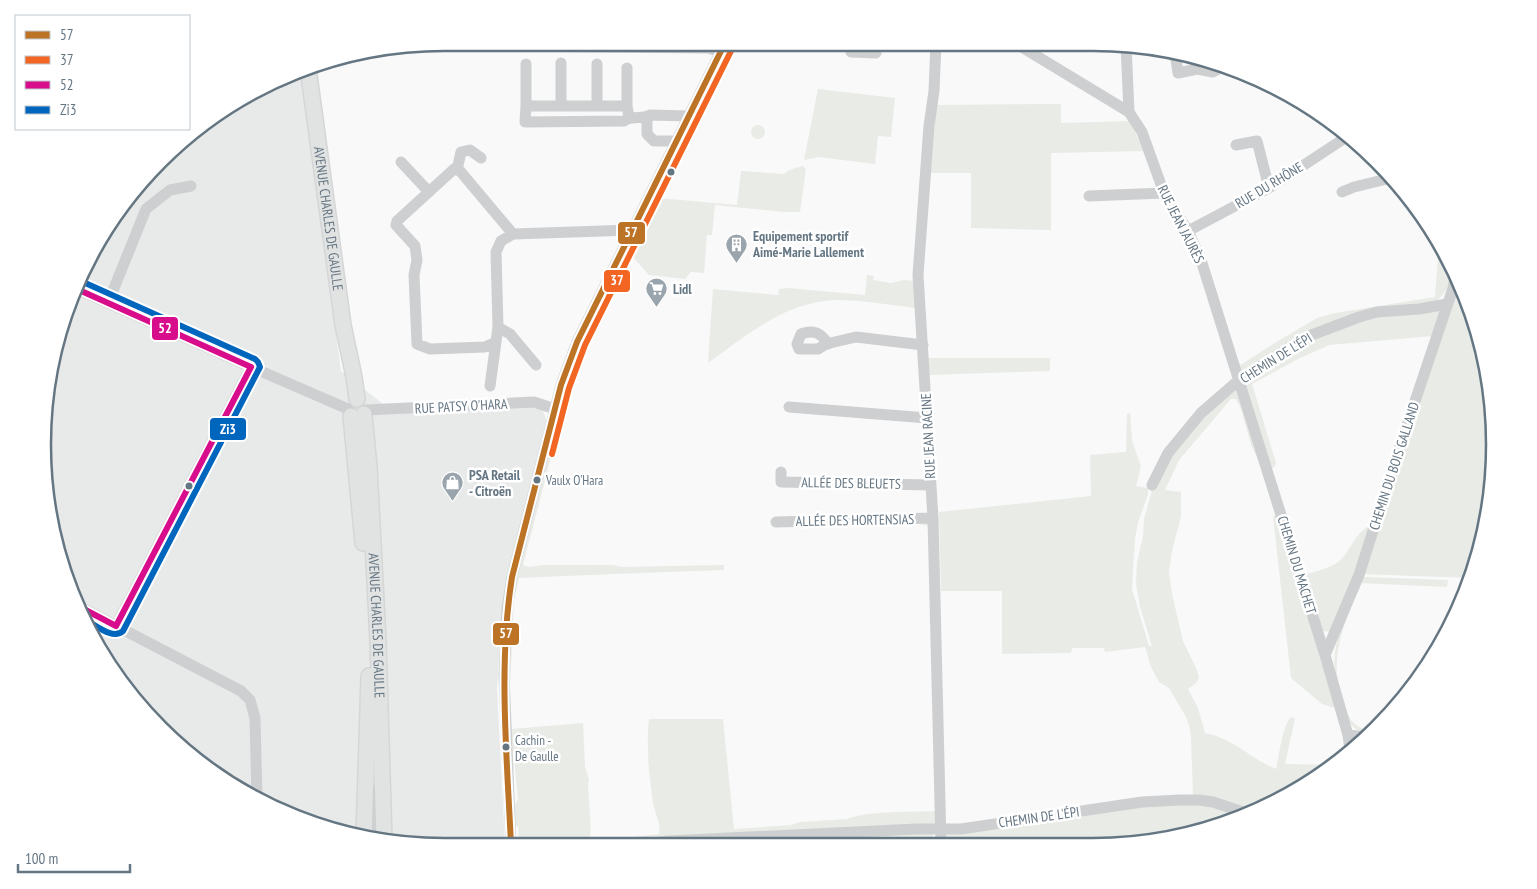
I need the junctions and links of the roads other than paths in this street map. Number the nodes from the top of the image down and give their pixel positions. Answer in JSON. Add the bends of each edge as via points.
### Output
{"nodes":[{"id":1,"x":720,"y":51,"type":"edge"},
{"id":2,"x":876,"y":51,"type":"edge"},
{"id":3,"x":936,"y":51,"type":"edge"},
{"id":4,"x":1028,"y":51,"type":"edge"},
{"id":5,"x":851,"y":52,"type":"dead end"},
{"id":6,"x":1126,"y":53,"type":"edge"},
{"id":7,"x":1176,"y":61,"type":"edge"},
{"id":8,"x":561,"y":63,"type":"dead end"},
{"id":9,"x":526,"y":64,"type":"dead end"},
{"id":10,"x":597,"y":64,"type":"dead end"},
{"id":11,"x":627,"y":68,"type":"dead end"},
{"id":12,"x":1215,"y":71,"type":"edge"},
{"id":13,"x":309,"y":75,"type":"edge"},
{"id":14,"x":526,"y":106,"type":"junction"},
{"id":15,"x":561,"y":106,"type":"junction"},
{"id":16,"x":597,"y":106,"type":"junction"},
{"id":17,"x":628,"y":112,"type":"junction"},
{"id":18,"x":1129,"y":112,"type":"junction"},
{"id":19,"x":688,"y":116,"type":"junction"},
{"id":20,"x":647,"y":118,"type":"junction"},
{"id":21,"x":1341,"y":140,"type":"edge"},
{"id":22,"x":676,"y":141,"type":"junction"},
{"id":23,"x":1236,"y":145,"type":"dead end"},
{"id":24,"x":481,"y":158,"type":"dead end"},
{"id":25,"x":401,"y":162,"type":"dead end"},
{"id":26,"x":457,"y":170,"type":"junction"},
{"id":27,"x":1383,"y":180,"type":"edge"},
{"id":28,"x":191,"y":186,"type":"dead end"},
{"id":29,"x":1269,"y":188,"type":"junction"},
{"id":30,"x":428,"y":192,"type":"junction"},
{"id":31,"x":1342,"y":192,"type":"dead end"},
{"id":32,"x":1164,"y":193,"type":"junction"},
{"id":33,"x":1089,"y":196,"type":"dead end"},
{"id":34,"x":632,"y":230,"type":"junction"},
{"id":35,"x":1188,"y":231,"type":"junction"},
{"id":36,"x":513,"y":234,"type":"junction"},
{"id":37,"x":1453,"y":288,"type":"edge"},
{"id":38,"x":82,"y":291,"type":"edge"},
{"id":39,"x":108,"y":302,"type":"junction"},
{"id":40,"x":1447,"y":304,"type":"junction"},
{"id":41,"x":498,"y":327,"type":"junction"},
{"id":42,"x":496,"y":342,"type":"junction"},
{"id":43,"x":828,"y":344,"type":"dead end"},
{"id":44,"x":923,"y":345,"type":"junction"},
{"id":45,"x":536,"y":365,"type":"dead end"},
{"id":46,"x":251,"y":367,"type":"junction"},
{"id":47,"x":1239,"y":380,"type":"junction"},
{"id":48,"x":490,"y":386,"type":"dead end"},
{"id":49,"x":789,"y":407,"type":"dead end"},
{"id":50,"x":555,"y":409,"type":"junction"},
{"id":51,"x":357,"y":410,"type":"junction"},
{"id":52,"x":927,"y":418,"type":"junction"},
{"id":53,"x":781,"y":472,"type":"dead end"},
{"id":54,"x":931,"y":485,"type":"junction"},
{"id":55,"x":1152,"y":485,"type":"dead end"},
{"id":56,"x":933,"y":518,"type":"junction"},
{"id":57,"x":776,"y":522,"type":"dead end"},
{"id":58,"x":89,"y":612,"type":"edge"},
{"id":59,"x":116,"y":626,"type":"junction"},
{"id":60,"x":1325,"y":655,"type":"junction"},
{"id":61,"x":1348,"y":735,"type":"junction"},
{"id":62,"x":1357,"y":736,"type":"edge"},
{"id":63,"x":1349,"y":742,"type":"edge"},
{"id":64,"x":368,"y":744,"type":"junction"},
{"id":65,"x":257,"y":790,"type":"edge"},
{"id":66,"x":1238,"y":810,"type":"edge"},
{"id":67,"x":364,"y":829,"type":"edge"},
{"id":68,"x":940,"y":830,"type":"junction"},
{"id":69,"x":373,"y":831,"type":"edge"},
{"id":70,"x":384,"y":833,"type":"edge"},
{"id":71,"x":511,"y":838,"type":"edge"},
{"id":72,"x":728,"y":838,"type":"edge"},
{"id":73,"x":941,"y":838,"type":"edge"}],
"edges":[{"from":1,"to":19,"type":"street"},
{"from":2,"to":5,"type":"street"},
{"from":3,"to":44,"type":"street","name":"RUE JEAN RACINE","via":[[918,275]]},
{"from":4,"to":18,"type":"street","name":"RUE JEAN JAURÈS"},
{"from":6,"to":18,"type":"street"},
{"from":7,"to":12,"type":"street","via":[[1178,73],[1197,69]]},
{"from":8,"to":15,"type":"street"},
{"from":9,"to":14,"type":"street"},
{"from":10,"to":16,"type":"street"},
{"from":11,"to":17,"type":"street"},
{"from":13,"to":51,"type":"main road","name":"AVENUE CHARLES DE GAULLE"},
{"from":14,"to":15,"type":"street"},
{"from":14,"to":17,"type":"street","via":[[525,122],[624,121]]},
{"from":15,"to":16,"type":"street"},
{"from":16,"to":17,"type":"street"},
{"from":17,"to":20,"type":"street"},
{"from":18,"to":32,"type":"street","name":"RUE JEAN JAURÈS","via":[[1142,132]]},
{"from":19,"to":20,"type":"street"},
{"from":19,"to":22,"type":"street"},
{"from":20,"to":22,"type":"street","via":[[647,134],[654,141]]},
{"from":21,"to":29,"type":"street","name":"RUE DU RHÔNE"},
{"from":22,"to":34,"type":"street"},
{"from":23,"to":29,"type":"street","via":[[1257,141]]},
{"from":24,"to":26,"type":"street","via":[[470,150],[461,152]]},
{"from":25,"to":30,"type":"street"},
{"from":26,"to":30,"type":"street","via":[[454,169]]},
{"from":26,"to":36,"type":"street"},
{"from":27,"to":31,"type":"street"},
{"from":28,"to":39,"type":"street","via":[[170,190],[146,210]]},
{"from":29,"to":35,"type":"street","name":"RUE DU RHÔNE"},
{"from":30,"to":42,"type":"street","via":[[396,225],[415,246],[417,344],[430,349],[485,347]]},
{"from":32,"to":33,"type":"street"},
{"from":32,"to":35,"type":"street","name":"RUE JEAN JAURÈS"},
{"from":34,"to":36,"type":"street"},
{"from":34,"to":50,"type":"street","via":[[577,342]]},
{"from":35,"to":47,"type":"street","name":"RUE JEAN JAURÈS","via":[[1201,260]]},
{"from":36,"to":41,"type":"street","via":[[501,242],[496,252]]},
{"from":37,"to":40,"type":"street","name":"CHEMIN DU BOIS GALLAND"},
{"from":38,"to":39,"type":"street"},
{"from":39,"to":46,"type":"street"},
{"from":40,"to":47,"type":"street","name":"CHEMIN DE L'ÉPI","via":[[1358,317],[1309,336]]},
{"from":40,"to":60,"type":"street","name":"CHEMIN DU BOIS GALLAND","via":[[1359,575]]},
{"from":41,"to":42,"type":"street"},
{"from":41,"to":45,"type":"street","via":[[510,334]]},
{"from":42,"to":48,"type":"street"},
{"from":43,"to":44,"type":"street","via":[[856,337]]},
{"from":44,"to":52,"type":"street","name":"RUE JEAN RACINE"},
{"from":46,"to":51,"type":"street"},
{"from":46,"to":59,"type":"street"},
{"from":47,"to":55,"type":"street","name":"CHEMIN DE L'ÉPI","via":[[1200,413],[1177,440]]},
{"from":47,"to":60,"type":"street","name":"CHEMIN DU MACHET"},
{"from":49,"to":52,"type":"street"},
{"from":50,"to":51,"type":"street","name":"RUE PATSY O'HARA","via":[[534,402]]},
{"from":50,"to":71,"type":"street","via":[[507,608],[504,675]]},
{"from":51,"to":64,"type":"main road","name":"AVENUE CHARLES DE GAULLE","via":[[367,586]]},
{"from":51,"to":70,"type":"main road","name":"AVENUE CHARLES DE GAULLE","via":[[370,467]]},
{"from":52,"to":54,"type":"street","name":"RUE JEAN RACINE"},
{"from":53,"to":54,"type":"street","name":"ALLÉE DES BLEUETS","via":[[781,482]]},
{"from":54,"to":56,"type":"street","name":"RUE JEAN RACINE"},
{"from":56,"to":57,"type":"street","name":"ALLÉE DES HORTENSIAS"},
{"from":56,"to":68,"type":"street","name":"RUE JEAN RACINE"},
{"from":58,"to":59,"type":"street"},
{"from":59,"to":65,"type":"street","via":[[241,691],[250,700],[255,718]]},
{"from":60,"to":61,"type":"street","name":"CHEMIN DU MACHET"},
{"from":61,"to":62,"type":"street"},
{"from":61,"to":63,"type":"street","name":"CHEMIN DU MACHET"},
{"from":64,"to":67,"type":"main road","name":"AVENUE CHARLES DE GAULLE"},
{"from":64,"to":69,"type":"street","name":"AVENUE CHARLES DE GAULLE"},
{"from":66,"to":68,"type":"street","name":"CHEMIN DE L'ÉPI","via":[[1199,800],[1142,802]]},
{"from":68,"to":72,"type":"street","name":"CHEMIN DE L'ÉPI"},
{"from":68,"to":73,"type":"street","name":"RUE JEAN RACINE"}]}
